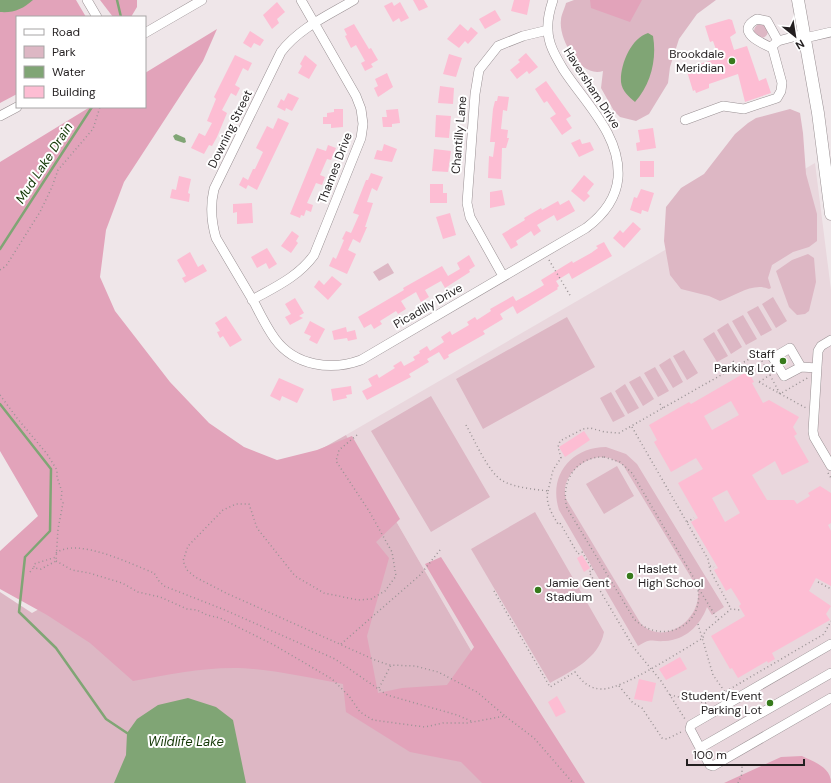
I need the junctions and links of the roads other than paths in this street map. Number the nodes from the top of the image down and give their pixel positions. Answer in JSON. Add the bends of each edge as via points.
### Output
{"nodes":[{"id":1,"x":87,"y":0,"type":"edge"},
{"id":2,"x":202,"y":0,"type":"edge"},
{"id":3,"x":301,"y":0,"type":"edge"},
{"id":4,"x":354,"y":0,"type":"edge"},
{"id":5,"x":553,"y":0,"type":"edge"},
{"id":6,"x":798,"y":0,"type":"edge"},
{"id":7,"x":95,"y":16,"type":"edge"},
{"id":8,"x":314,"y":23,"type":"junction"},
{"id":9,"x":548,"y":30,"type":"junction"},
{"id":10,"x":146,"y":32,"type":"edge"},
{"id":11,"x":831,"y":32,"type":"edge"},
{"id":12,"x":805,"y":36,"type":"junction"},
{"id":13,"x":16,"y":108,"type":"edge"},
{"id":14,"x":0,"y":116,"type":"edge"},
{"id":15,"x":685,"y":120,"type":"dead end"},
{"id":16,"x":616,"y":189,"type":"joint"},
{"id":17,"x":831,"y":214,"type":"edge"},
{"id":18,"x":503,"y":276,"type":"junction"},
{"id":19,"x":252,"y":300,"type":"junction"},
{"id":20,"x":831,"y":340,"type":"edge"},
{"id":21,"x":800,"y":367,"type":"dead end"},
{"id":22,"x":817,"y":368,"type":"junction"},
{"id":23,"x":828,"y":467,"type":"edge"},
{"id":24,"x":831,"y":636,"type":"edge"},
{"id":25,"x":828,"y":646,"type":"edge"},
{"id":26,"x":831,"y":673,"type":"edge"},
{"id":27,"x":831,"y":698,"type":"edge"},
{"id":28,"x":700,"y":748,"type":"junction"}],
"edges":[{"from":1,"to":7,"type":"street"},
{"from":2,"to":10,"type":"street"},
{"from":3,"to":8,"type":"street","name":"Thames Drive"},
{"from":4,"to":8,"type":"street","name":"Downing Street"},
{"from":5,"to":9,"type":"street","name":"Haversham Drive"},
{"from":6,"to":12,"type":"main road"},
{"from":8,"to":19,"type":"street","name":"Downing Street","via":[[296,35],[281,52],[214,189],[211,214],[216,238]]},
{"from":8,"to":19,"type":"street","name":"Thames Drive","via":[[359,102],[362,116],[361,138],[314,255],[304,268],[290,279]]},
{"from":9,"to":16,"type":"street","name":"Haversham Drive","via":[[555,56],[612,142],[618,164]]},
{"from":9,"to":18,"type":"street","name":"Chantilly Lane","via":[[498,46],[479,70],[467,203],[473,224]]},
{"from":11,"to":12,"type":"street"},
{"from":12,"to":15,"type":"street","via":[[775,44],[782,83],[777,98],[744,109],[723,106]]},
{"from":12,"to":17,"type":"main road"},
{"from":13,"to":14,"type":"street"},
{"from":16,"to":18,"type":"street","name":"Picadilly Drive","via":[[604,211],[593,223]]},
{"from":18,"to":19,"type":"street","name":"Picadilly Drive","via":[[361,360],[337,366],[312,364],[288,351],[275,339]]},
{"from":20,"to":22,"type":"street","via":[[818,351]]},
{"from":21,"to":22,"type":"street"},
{"from":22,"to":23,"type":"street","via":[[813,433]]},
{"from":24,"to":25,"type":"street"},
{"from":25,"to":28,"type":"street","via":[[690,727]]},
{"from":26,"to":28,"type":"street"},
{"from":27,"to":28,"type":"street","via":[[714,766],[710,765]]}]}
